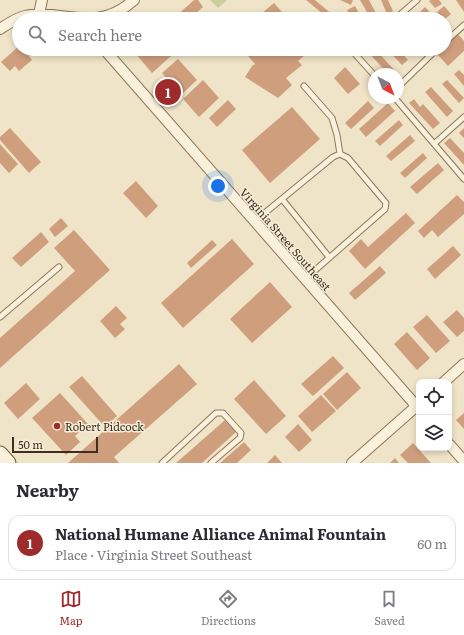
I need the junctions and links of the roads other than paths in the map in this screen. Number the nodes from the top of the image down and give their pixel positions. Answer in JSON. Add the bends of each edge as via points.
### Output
{"nodes":[{"id":1,"x":42,"y":0,"type":"edge"},
{"id":2,"x":134,"y":0,"type":"edge"},
{"id":3,"x":417,"y":0,"type":"edge"},
{"id":4,"x":39,"y":12,"type":"edge"},
{"id":5,"x":118,"y":12,"type":"edge"},
{"id":6,"x":403,"y":12,"type":"edge"},
{"id":7,"x":12,"y":22,"type":"edge"},
{"id":8,"x":464,"y":26,"type":"edge"},
{"id":9,"x":0,"y":29,"type":"edge"},
{"id":10,"x":452,"y":36,"type":"edge"},
{"id":11,"x":110,"y":56,"type":"edge"},
{"id":12,"x":357,"y":56,"type":"edge"},
{"id":13,"x":430,"y":56,"type":"edge"},
{"id":14,"x":368,"y":68,"type":"edge"},
{"id":15,"x":404,"y":81,"type":"edge"},
{"id":16,"x":304,"y":86,"type":"dead end"},
{"id":17,"x":400,"y":104,"type":"edge"},
{"id":18,"x":464,"y":117,"type":"edge"},
{"id":19,"x":435,"y":143,"type":"junction"},
{"id":20,"x":340,"y":154,"type":"junction"},
{"id":21,"x":464,"y":179,"type":"edge"},
{"id":22,"x":282,"y":199,"type":"junction"},
{"id":23,"x":255,"y":221,"type":"junction"},
{"id":24,"x":330,"y":256,"type":"junction"},
{"id":25,"x":59,"y":266,"type":"dead end"},
{"id":26,"x":305,"y":279,"type":"junction"},
{"id":27,"x":0,"y":317,"type":"edge"},
{"id":28,"x":464,"y":364,"type":"edge"},
{"id":29,"x":447,"y":379,"type":"edge"},
{"id":30,"x":416,"y":404,"type":"edge"},
{"id":31,"x":416,"y":408,"type":"edge"},
{"id":32,"x":452,"y":447,"type":"edge"},
{"id":33,"x":464,"y":461,"type":"edge"},
{"id":34,"x":162,"y":463,"type":"edge"},
{"id":35,"x":211,"y":463,"type":"edge"},
{"id":36,"x":352,"y":463,"type":"edge"}],
"edges":[{"from":1,"to":4,"type":"street"},
{"from":2,"to":5,"type":"street"},
{"from":3,"to":6,"type":"lane"},
{"from":7,"to":9,"type":"street"},
{"from":8,"to":10,"type":"lane"},
{"from":11,"to":23,"type":"street","name":"Virginia Street Southeast"},
{"from":12,"to":14,"type":"lane"},
{"from":13,"to":15,"type":"lane"},
{"from":16,"to":20,"type":"lane","via":[[332,118]]},
{"from":17,"to":19,"type":"lane"},
{"from":18,"to":19,"type":"lane"},
{"from":19,"to":21,"type":"lane"},
{"from":20,"to":22,"type":"lane"},
{"from":20,"to":24,"type":"lane","via":[[348,158],[386,203],[384,209]]},
{"from":22,"to":23,"type":"lane"},
{"from":22,"to":24,"type":"lane"},
{"from":23,"to":26,"type":"street","name":"Virginia Street Southeast"},
{"from":24,"to":26,"type":"lane"},
{"from":25,"to":27,"type":"lane"},
{"from":26,"to":30,"type":"street","name":"Virginia Street Southeast"},
{"from":28,"to":29,"type":"street"},
{"from":31,"to":36,"type":"street"},
{"from":32,"to":33,"type":"street"},
{"from":34,"to":35,"type":"lane","via":[[216,413],[223,413],[241,433],[240,438]]}]}
